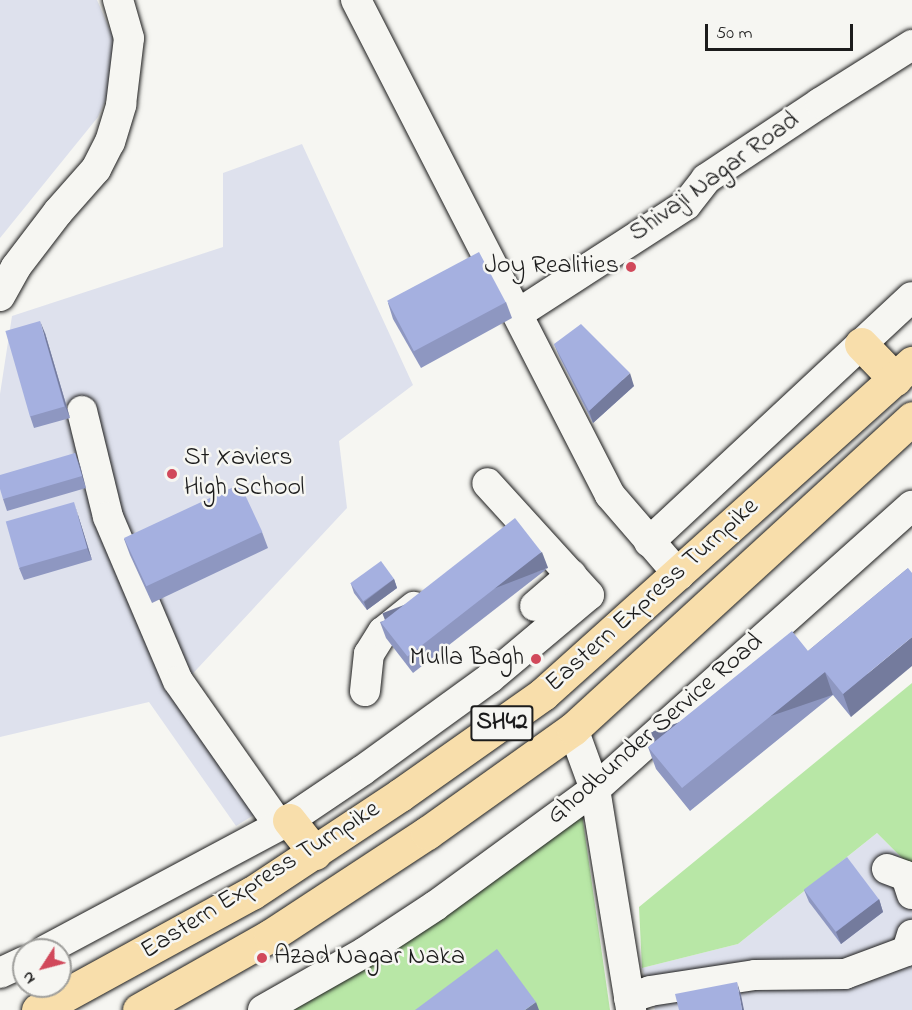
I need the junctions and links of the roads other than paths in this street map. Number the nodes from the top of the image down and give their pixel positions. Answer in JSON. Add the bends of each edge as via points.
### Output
{"nodes":[{"id":1,"x":118,"y":0,"type":"edge"},
{"id":2,"x":356,"y":0,"type":"edge"},
{"id":3,"x":912,"y":45,"type":"edge"},
{"id":4,"x":0,"y":296,"type":"edge"},
{"id":5,"x":912,"y":297,"type":"edge"},
{"id":6,"x":519,"y":313,"type":"junction"},
{"id":7,"x":861,"y":344,"type":"junction"},
{"id":8,"x":903,"y":371,"type":"edge"},
{"id":9,"x":82,"y":411,"type":"dead end"},
{"id":10,"x":912,"y":418,"type":"edge"},
{"id":11,"x":487,"y":483,"type":"dead end"},
{"id":12,"x":912,"y":506,"type":"edge"},
{"id":13,"x":649,"y":542,"type":"junction"},
{"id":14,"x":679,"y":575,"type":"junction"},
{"id":15,"x":580,"y":585,"type":"junction"},
{"id":16,"x":439,"y":588,"type":"edge"},
{"id":17,"x":535,"y":606,"type":"dead end"},
{"id":18,"x":365,"y":691,"type":"dead end"},
{"id":19,"x":573,"y":729,"type":"junction"},
{"id":20,"x":595,"y":789,"type":"junction"},
{"id":21,"x":284,"y":822,"type":"junction"},
{"id":22,"x":315,"y":853,"type":"junction"},
{"id":23,"x":887,"y":868,"type":"dead end"},
{"id":24,"x":912,"y":894,"type":"edge"},
{"id":25,"x":912,"y":934,"type":"edge"},
{"id":26,"x":68,"y":938,"type":"edge"},
{"id":27,"x":630,"y":1004,"type":"edge"},
{"id":28,"x":38,"y":1010,"type":"edge"},
{"id":29,"x":139,"y":1010,"type":"edge"},
{"id":30,"x":263,"y":1010,"type":"edge"}],
"edges":[{"from":1,"to":4,"type":"street","via":[[129,38],[122,105],[110,142],[96,169],[16,267]]},
{"from":2,"to":6,"type":"street"},
{"from":3,"to":6,"type":"street","name":"Shivaji Nagar Road","via":[[725,166],[706,179],[686,205]]},
{"from":5,"to":7,"type":"street"},
{"from":6,"to":13,"type":"street","via":[[610,495]]},
{"from":7,"to":8,"type":"main road"},
{"from":7,"to":13,"type":"street"},
{"from":8,"to":14,"type":"main road","name":"Eastern Express Turnpike","number":"SH42"},
{"from":9,"to":21,"type":"street","via":[[108,517],[178,681]]},
{"from":10,"to":19,"type":"main road","name":"Eastern Express Turnpike","number":"SH42"},
{"from":11,"to":15,"type":"street","via":[[514,529]]},
{"from":12,"to":20,"type":"street","name":"Ghodbunder Service Road"},
{"from":13,"to":14,"type":"street"},
{"from":14,"to":22,"type":"main road","name":"Eastern Express Turnpike","number":"SH42","via":[[543,694]]},
{"from":15,"to":17,"type":"street"},
{"from":15,"to":21,"type":"street","via":[[490,678]]},
{"from":16,"to":18,"type":"street","via":[[383,632],[369,654]]},
{"from":19,"to":20,"type":"street"},
{"from":19,"to":29,"type":"main road","name":"Eastern Express Turnpike","number":"SH42","via":[[427,833],[270,936]]},
{"from":20,"to":27,"type":"street"},
{"from":20,"to":30,"type":"street","name":"Ghodbunder Service Road","via":[[435,906],[365,952]]},
{"from":21,"to":22,"type":"main road"},
{"from":21,"to":26,"type":"street"},
{"from":22,"to":28,"type":"main road","name":"Eastern Express Turnpike","number":"SH42","via":[[252,893]]},
{"from":23,"to":24,"type":"street","via":[[906,876]]},
{"from":25,"to":27,"type":"street","via":[[907,951],[845,974],[755,975],[650,991]]}]}
